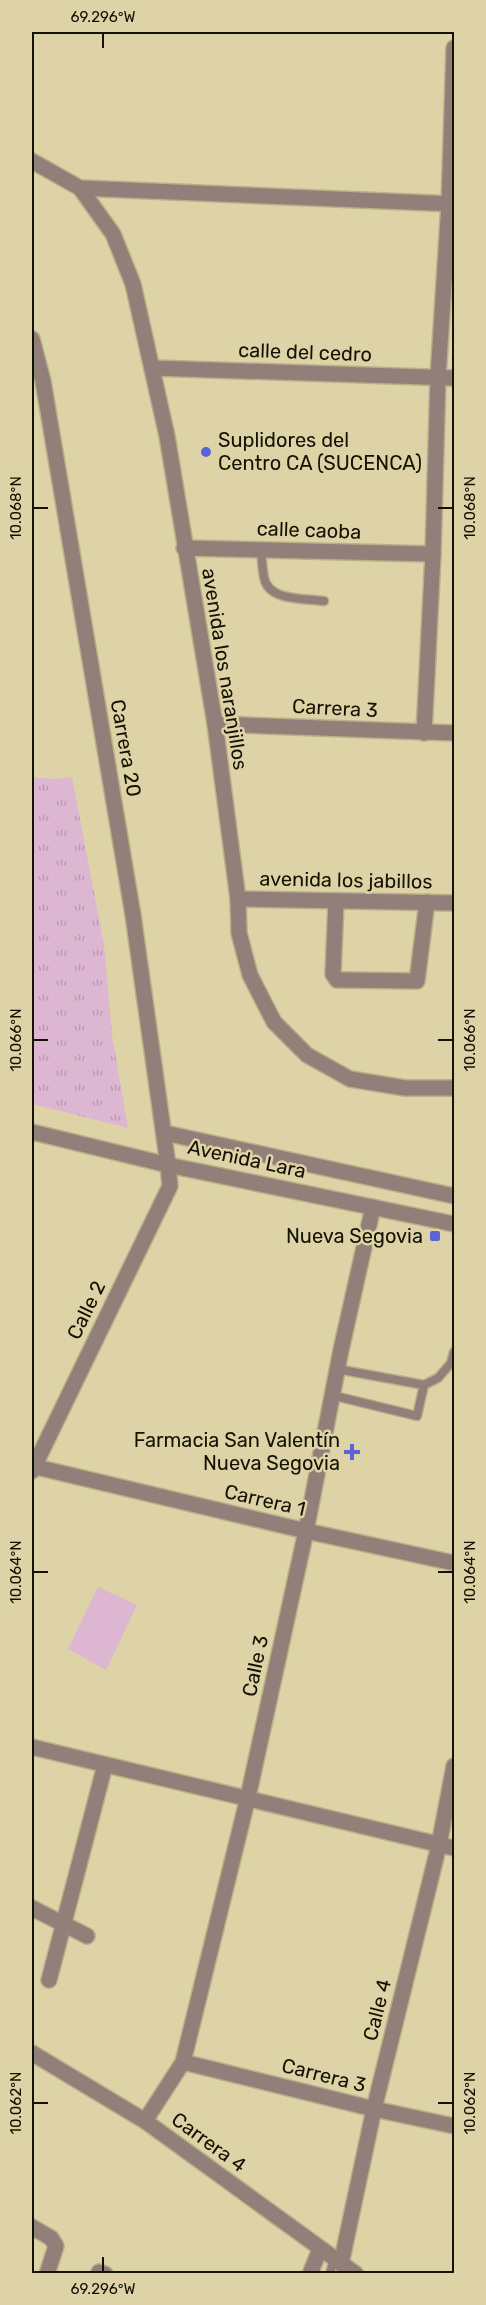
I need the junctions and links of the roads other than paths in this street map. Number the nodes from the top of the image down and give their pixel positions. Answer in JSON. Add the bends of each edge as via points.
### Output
{"nodes":[{"id":1,"x":454,"y":48,"type":"edge"},
{"id":2,"x":32,"y":161,"type":"edge"},
{"id":3,"x":80,"y":188,"type":"junction"},
{"id":4,"x":452,"y":204,"type":"edge"},
{"id":5,"x":32,"y":339,"type":"edge"},
{"id":6,"x":153,"y":368,"type":"junction"},
{"id":7,"x":438,"y":377,"type":"junction"},
{"id":8,"x":454,"y":378,"type":"edge"},
{"id":9,"x":184,"y":548,"type":"junction"},
{"id":10,"x":261,"y":549,"type":"junction"},
{"id":11,"x":433,"y":554,"type":"junction"},
{"id":12,"x":324,"y":601,"type":"dead end"},
{"id":13,"x":215,"y":724,"type":"junction"},
{"id":14,"x":424,"y":733,"type":"junction"},
{"id":15,"x":454,"y":733,"type":"edge"},
{"id":16,"x":237,"y":898,"type":"junction"},
{"id":17,"x":336,"y":901,"type":"junction"},
{"id":18,"x":427,"y":902,"type":"junction"},
{"id":19,"x":454,"y":903,"type":"edge"},
{"id":20,"x":454,"y":1088,"type":"edge"},
{"id":21,"x":32,"y":1132,"type":"edge"},
{"id":22,"x":165,"y":1133,"type":"junction"},
{"id":23,"x":168,"y":1165,"type":"junction"},
{"id":24,"x":454,"y":1196,"type":"edge"},
{"id":25,"x":373,"y":1207,"type":"junction"},
{"id":26,"x":454,"y":1224,"type":"edge"},
{"id":27,"x":454,"y":1352,"type":"edge"},
{"id":28,"x":453,"y":1363,"type":"edge"},
{"id":29,"x":337,"y":1369,"type":"junction"},
{"id":30,"x":424,"y":1385,"type":"junction"},
{"id":31,"x":331,"y":1395,"type":"junction"},
{"id":32,"x":32,"y":1468,"type":"edge"},
{"id":33,"x":306,"y":1531,"type":"junction"},
{"id":34,"x":454,"y":1563,"type":"edge"},
{"id":35,"x":32,"y":1747,"type":"edge"},
{"id":36,"x":105,"y":1765,"type":"junction"},
{"id":37,"x":454,"y":1766,"type":"edge"},
{"id":38,"x":248,"y":1797,"type":"junction"},
{"id":39,"x":447,"y":1847,"type":"edge"},
{"id":40,"x":32,"y":1908,"type":"edge"},
{"id":41,"x":64,"y":1924,"type":"junction"},
{"id":42,"x":87,"y":1936,"type":"dead end"},
{"id":43,"x":49,"y":1980,"type":"dead end"},
{"id":44,"x":32,"y":2053,"type":"edge"},
{"id":45,"x":183,"y":2062,"type":"junction"},
{"id":46,"x":374,"y":2109,"type":"junction"},
{"id":47,"x":145,"y":2121,"type":"junction"},
{"id":48,"x":454,"y":2126,"type":"edge"},
{"id":49,"x":32,"y":2227,"type":"edge"},
{"id":50,"x":320,"y":2249,"type":"junction"},
{"id":51,"x":335,"y":2265,"type":"edge"},
{"id":52,"x":47,"y":2274,"type":"edge"},
{"id":53,"x":310,"y":2274,"type":"edge"},
{"id":54,"x":356,"y":2274,"type":"edge"}],
"edges":[{"from":1,"to":4,"type":"street"},
{"from":2,"to":3,"type":"street","name":"avenida los naranjillos"},
{"from":3,"to":4,"type":"street"},
{"from":3,"to":6,"type":"street","name":"avenida los naranjillos","via":[[113,234],[129,274]]},
{"from":4,"to":7,"type":"street"},
{"from":5,"to":22,"type":"street","name":"Carrera 20","via":[[43,381],[133,915]]},
{"from":6,"to":7,"type":"street","name":"calle del cedro"},
{"from":6,"to":9,"type":"street","name":"avenida los naranjillos"},
{"from":7,"to":8,"type":"street","name":"calle del cedro"},
{"from":7,"to":11,"type":"street"},
{"from":9,"to":10,"type":"street","name":"calle caoba"},
{"from":9,"to":13,"type":"street","name":"avenida los naranjillos"},
{"from":10,"to":11,"type":"street","name":"calle caoba"},
{"from":10,"to":12,"type":"lane","via":[[264,580],[270,590],[277,595]]},
{"from":11,"to":14,"type":"street"},
{"from":13,"to":14,"type":"street","name":"Carrera 3"},
{"from":13,"to":16,"type":"street","name":"avenida los naranjillos"},
{"from":14,"to":15,"type":"street","name":"Carrera 3"},
{"from":16,"to":17,"type":"street","name":"avenida los jabillos"},
{"from":16,"to":20,"type":"street","name":"avenida los naranjillos","via":[[239,933],[250,975],[274,1022],[307,1055],[350,1079],[405,1088]]},
{"from":17,"to":18,"type":"street","name":"avenida los jabillos"},
{"from":17,"to":18,"type":"street","via":[[333,974],[337,980],[417,981]]},
{"from":18,"to":19,"type":"street","name":"avenida los jabillos"},
{"from":21,"to":23,"type":"street","name":"Avenida Lara"},
{"from":22,"to":23,"type":"street","name":"Carrera 20"},
{"from":22,"to":24,"type":"street","name":"Avenida Lara"},
{"from":23,"to":25,"type":"street","name":"Avenida Lara"},
{"from":23,"to":32,"type":"street","name":"Calle 2","via":[[170,1186]]},
{"from":25,"to":26,"type":"street","name":"Avenida Lara"},
{"from":25,"to":29,"type":"street","name":"Calle 3"},
{"from":27,"to":28,"type":"lane"},
{"from":28,"to":30,"type":"lane"},
{"from":29,"to":30,"type":"lane"},
{"from":29,"to":31,"type":"street","name":"Calle 3"},
{"from":30,"to":31,"type":"lane","via":[[417,1416]]},
{"from":31,"to":33,"type":"street","name":"Calle 3"},
{"from":32,"to":33,"type":"street","name":"Carrera 1"},
{"from":33,"to":34,"type":"street","name":"Carrera 1"},
{"from":33,"to":38,"type":"street","name":"Calle 3"},
{"from":35,"to":36,"type":"street"},
{"from":36,"to":38,"type":"street"},
{"from":36,"to":41,"type":"street"},
{"from":37,"to":39,"type":"street","name":"Calle 4"},
{"from":38,"to":39,"type":"street"},
{"from":38,"to":45,"type":"street","name":"Calle 3"},
{"from":39,"to":46,"type":"street","name":"Calle 4"},
{"from":40,"to":41,"type":"street"},
{"from":41,"to":42,"type":"street"},
{"from":41,"to":43,"type":"street"},
{"from":44,"to":47,"type":"street","name":"Carrera 4"},
{"from":45,"to":46,"type":"street","name":"Carrera 3"},
{"from":45,"to":47,"type":"street","name":"Calle 3"},
{"from":46,"to":48,"type":"street","name":"Carrera 3"},
{"from":46,"to":51,"type":"street","name":"Calle 4"},
{"from":47,"to":50,"type":"street","name":"Carrera 4"},
{"from":49,"to":52,"type":"street","via":[[57,2246]]},
{"from":50,"to":51,"type":"street","name":"Carrera 4"},
{"from":50,"to":53,"type":"street"},
{"from":51,"to":54,"type":"street","name":"Carrera 4"}]}
